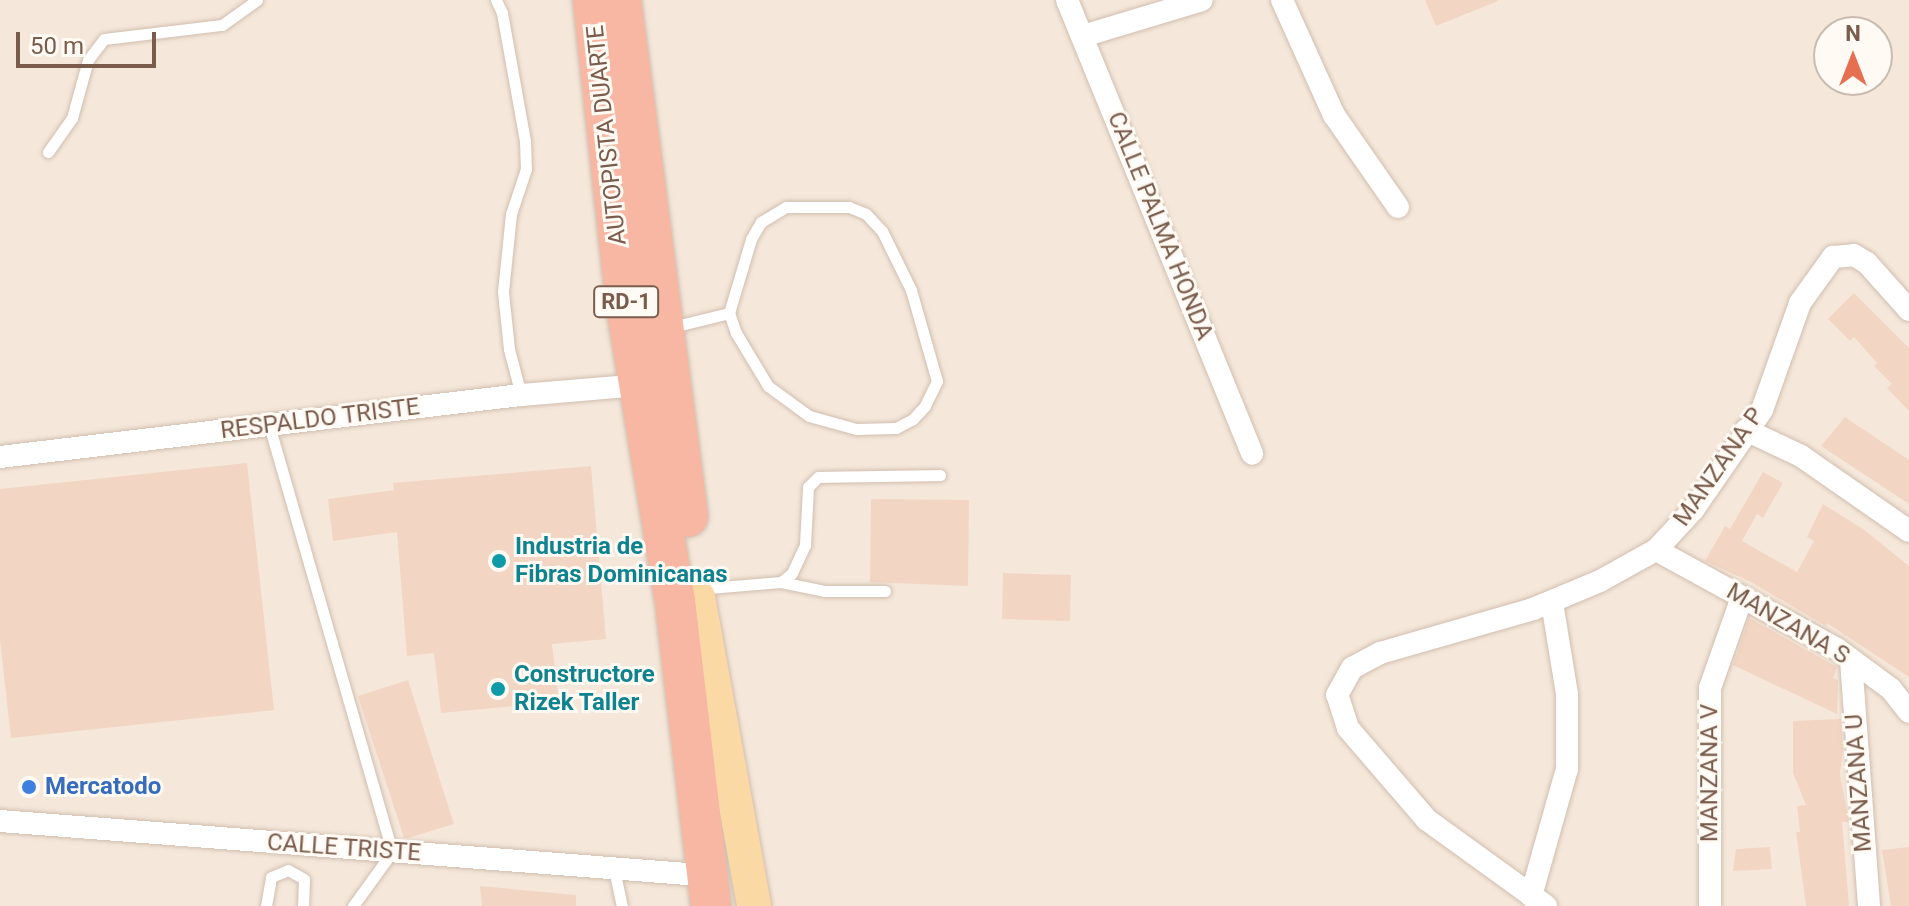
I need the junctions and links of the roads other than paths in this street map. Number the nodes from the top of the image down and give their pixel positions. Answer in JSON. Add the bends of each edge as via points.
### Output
{"nodes":[{"id":1,"x":257,"y":0,"type":"edge"},
{"id":2,"x":496,"y":0,"type":"edge"},
{"id":3,"x":593,"y":0,"type":"edge"},
{"id":4,"x":621,"y":0,"type":"edge"},
{"id":5,"x":1067,"y":0,"type":"edge"},
{"id":6,"x":1202,"y":0,"type":"edge"},
{"id":7,"x":1282,"y":0,"type":"edge"},
{"id":8,"x":1083,"y":36,"type":"junction"},
{"id":9,"x":48,"y":152,"type":"dead end"},
{"id":10,"x":1398,"y":207,"type":"dead end"},
{"id":11,"x":1909,"y":310,"type":"edge"},
{"id":12,"x":729,"y":313,"type":"junction"},
{"id":13,"x":664,"y":329,"type":"junction"},
{"id":14,"x":640,"y":385,"type":"junction"},
{"id":15,"x":521,"y":395,"type":"junction"},
{"id":16,"x":269,"y":425,"type":"junction"},
{"id":17,"x":1746,"y":430,"type":"junction"},
{"id":18,"x":1252,"y":454,"type":"dead end"},
{"id":19,"x":0,"y":457,"type":"edge"},
{"id":20,"x":940,"y":475,"type":"dead end"},
{"id":21,"x":1909,"y":531,"type":"edge"},
{"id":22,"x":1656,"y":550,"type":"junction"},
{"id":23,"x":781,"y":582,"type":"junction"},
{"id":24,"x":885,"y":591,"type":"dead end"},
{"id":25,"x":690,"y":596,"type":"junction"},
{"id":26,"x":1742,"y":597,"type":"junction"},
{"id":27,"x":1552,"y":602,"type":"junction"},
{"id":28,"x":1851,"y":660,"type":"junction"},
{"id":29,"x":1909,"y":712,"type":"edge"},
{"id":30,"x":0,"y":821,"type":"edge"},
{"id":31,"x":392,"y":852,"type":"junction"},
{"id":32,"x":614,"y":869,"type":"junction"},
{"id":33,"x":690,"y":890,"type":"edge"},
{"id":34,"x":1539,"y":901,"type":"edge"},
{"id":35,"x":266,"y":906,"type":"edge"},
{"id":36,"x":303,"y":906,"type":"edge"},
{"id":37,"x":353,"y":906,"type":"edge"},
{"id":38,"x":622,"y":906,"type":"edge"},
{"id":39,"x":711,"y":906,"type":"edge"},
{"id":40,"x":734,"y":906,"type":"edge"},
{"id":41,"x":754,"y":906,"type":"edge"},
{"id":42,"x":1710,"y":906,"type":"edge"},
{"id":43,"x":1869,"y":906,"type":"edge"}],
"edges":[{"from":1,"to":9,"type":"lane","via":[[222,25],[104,39],[88,60],[72,118]]},
{"from":2,"to":15,"type":"lane","via":[[525,141],[526,169],[511,214],[503,292]]},
{"from":3,"to":14,"type":"highway","name":"AUTOPISTA DUARTE","number":"RD-1"},
{"from":4,"to":13,"type":"highway","name":"AUTOPISTA DUARTE","number":"RD-1"},
{"from":5,"to":8,"type":"street","name":"CALLE PALMA HONDA"},
{"from":6,"to":8,"type":"street"},
{"from":7,"to":10,"type":"street","via":[[1334,115]]},
{"from":8,"to":18,"type":"street","name":"CALLE PALMA HONDA"},
{"from":11,"to":17,"type":"street","name":"MANZANA P","via":[[1867,263],[1854,255],[1833,257],[1800,303],[1762,410]]},
{"from":12,"to":12,"type":"lane","via":[[761,222],[786,207],[849,207],[866,214],[882,231],[911,290],[937,381],[925,406],[896,428],[829,424],[768,386]]},
{"from":12,"to":13,"type":"lane"},
{"from":13,"to":25,"type":"highway","name":"AUTOPISTA DUARTE","number":"RD-1"},
{"from":14,"to":15,"type":"street","name":"RESPALDO TRISTE"},
{"from":14,"to":25,"type":"highway","name":"AUTOPISTA DUARTE","number":"RD-1"},
{"from":15,"to":16,"type":"street","name":"RESPALDO TRISTE"},
{"from":16,"to":19,"type":"street","name":"RESPALDO TRISTE"},
{"from":16,"to":31,"type":"lane"},
{"from":17,"to":21,"type":"street","via":[[1801,456]]},
{"from":17,"to":22,"type":"street","name":"MANZANA P","via":[[1693,510]]},
{"from":20,"to":23,"type":"lane","via":[[818,477],[808,487],[805,545],[792,573]]},
{"from":22,"to":26,"type":"street","name":"MANZANA S"},
{"from":22,"to":27,"type":"street","name":"MANZANA P"},
{"from":23,"to":24,"type":"lane","via":[[825,591]]},
{"from":23,"to":25,"type":"lane"},
{"from":25,"to":33,"type":"main road"},
{"from":25,"to":39,"type":"highway","number":"RD-1"},
{"from":25,"to":40,"type":"highway","number":"RD-1"},
{"from":25,"to":41,"type":"main road"},
{"from":26,"to":28,"type":"street","name":"MANZANA S"},
{"from":26,"to":42,"type":"street","name":"MANZANA V","via":[[1710,688]]},
{"from":27,"to":34,"type":"street","via":[[1567,694],[1567,769]]},
{"from":27,"to":34,"type":"street","name":"MANZANA P","via":[[1380,653],[1352,668],[1337,695],[1342,717],[1427,820]]},
{"from":28,"to":29,"type":"street","name":"MANZANA S","via":[[1891,689]]},
{"from":28,"to":43,"type":"street","name":"MANZANA U"},
{"from":30,"to":31,"type":"street","name":"CALLE TRISTE"},
{"from":31,"to":32,"type":"street","name":"CALLE TRISTE"},
{"from":31,"to":37,"type":"lane"},
{"from":32,"to":33,"type":"street","name":"CALLE TRISTE"},
{"from":32,"to":38,"type":"lane"},
{"from":35,"to":36,"type":"lane","via":[[271,877],[288,870],[304,879]]}]}
